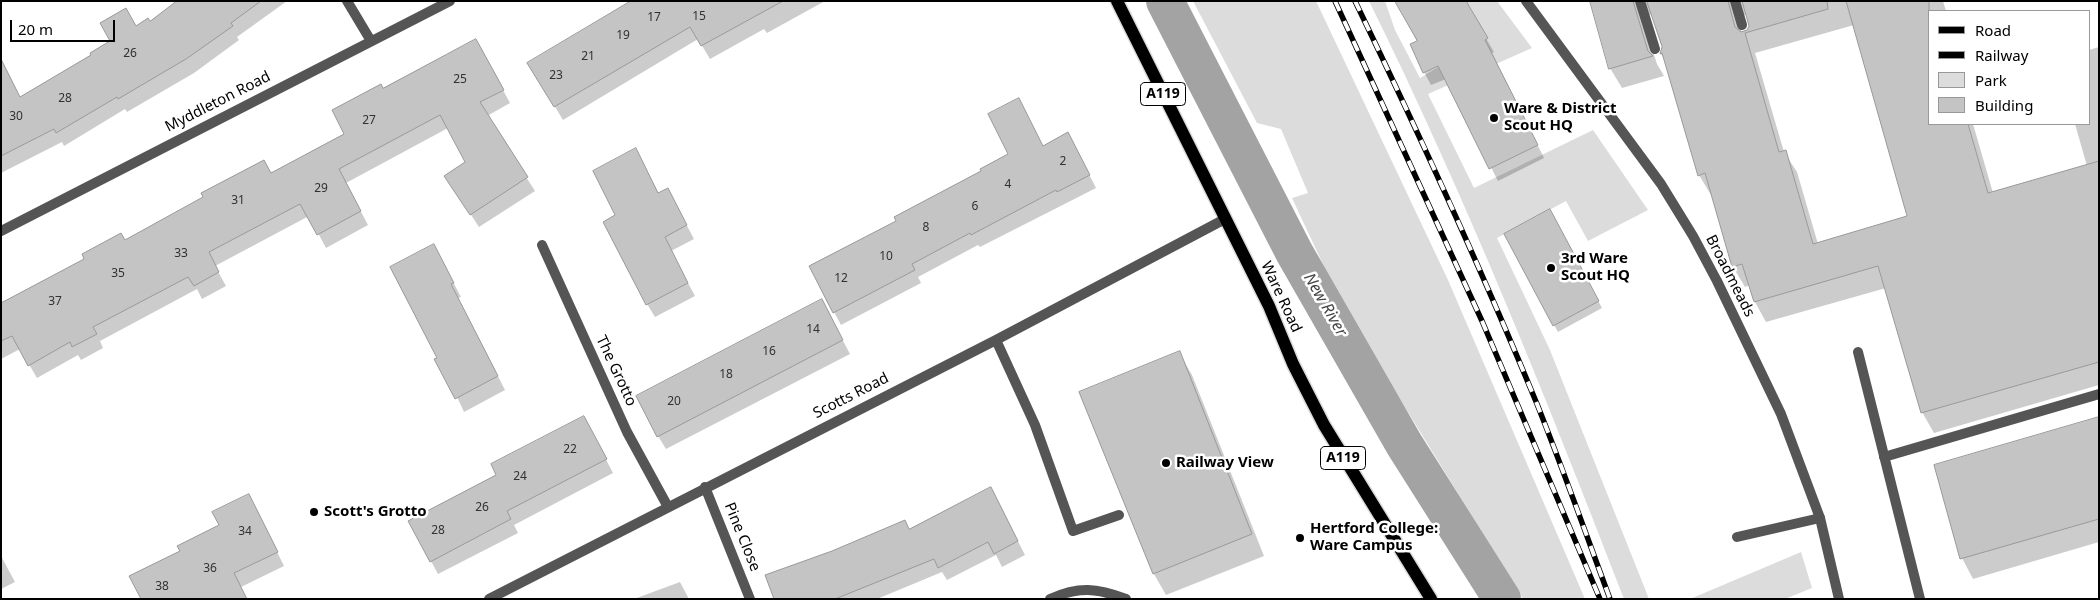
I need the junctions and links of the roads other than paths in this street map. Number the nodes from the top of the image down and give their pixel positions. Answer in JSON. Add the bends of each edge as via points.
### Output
{"nodes":[{"id":1,"x":348,"y":1,"type":"edge"},
{"id":2,"x":450,"y":1,"type":"edge"},
{"id":3,"x":1117,"y":1,"type":"edge"},
{"id":4,"x":1526,"y":1,"type":"edge"},
{"id":5,"x":1640,"y":1,"type":"edge"},
{"id":6,"x":1735,"y":1,"type":"edge"},
{"id":7,"x":1742,"y":25,"type":"dead end"},
{"id":8,"x":371,"y":41,"type":"junction"},
{"id":9,"x":1655,"y":49,"type":"dead end"},
{"id":10,"x":1226,"y":219,"type":"junction"},
{"id":11,"x":1,"y":231,"type":"edge"},
{"id":12,"x":542,"y":245,"type":"dead end"},
{"id":13,"x":996,"y":340,"type":"junction"},
{"id":14,"x":1858,"y":352,"type":"dead end"},
{"id":15,"x":2099,"y":394,"type":"edge"},
{"id":16,"x":1884,"y":457,"type":"junction"},
{"id":17,"x":705,"y":487,"type":"junction"},
{"id":18,"x":668,"y":507,"type":"junction"},
{"id":19,"x":1119,"y":515,"type":"dead end"},
{"id":20,"x":1820,"y":518,"type":"junction"},
{"id":21,"x":1737,"y":537,"type":"dead end"},
{"id":22,"x":489,"y":599,"type":"edge"},
{"id":23,"x":750,"y":599,"type":"edge"},
{"id":24,"x":1050,"y":599,"type":"edge"},
{"id":25,"x":1126,"y":599,"type":"edge"},
{"id":26,"x":1431,"y":599,"type":"edge"},
{"id":27,"x":1839,"y":599,"type":"edge"},
{"id":28,"x":1920,"y":599,"type":"edge"}],
"edges":[{"from":1,"to":8,"type":"street"},
{"from":2,"to":8,"type":"street","name":"Myddleton Road"},
{"from":3,"to":10,"type":"main road","name":"Ware Road","number":"A119"},
{"from":4,"to":20,"type":"street","name":"Broadmeads","via":[[1630,140],[1693,236],[1781,414]]},
{"from":5,"to":9,"type":"street"},
{"from":6,"to":7,"type":"street"},
{"from":8,"to":11,"type":"street","name":"Myddleton Road"},
{"from":10,"to":13,"type":"street","name":"Scotts Road"},
{"from":10,"to":26,"type":"main road","name":"Ware Road","number":"A119","via":[[1324,425]]},
{"from":12,"to":18,"type":"street","name":"The Grotto","via":[[627,432]]},
{"from":13,"to":17,"type":"street","name":"Scotts Road"},
{"from":13,"to":19,"type":"street","via":[[1035,425],[1073,530]]},
{"from":14,"to":16,"type":"street"},
{"from":15,"to":16,"type":"street"},
{"from":16,"to":28,"type":"street"},
{"from":17,"to":18,"type":"street","name":"Scotts Road"},
{"from":17,"to":23,"type":"street","name":"Pine Close"},
{"from":18,"to":22,"type":"street","name":"Scotts Road"},
{"from":20,"to":21,"type":"street"},
{"from":20,"to":27,"type":"street","name":"Broadmeads"},
{"from":24,"to":25,"type":"street","via":[[1084,589],[1103,590]]}]}
